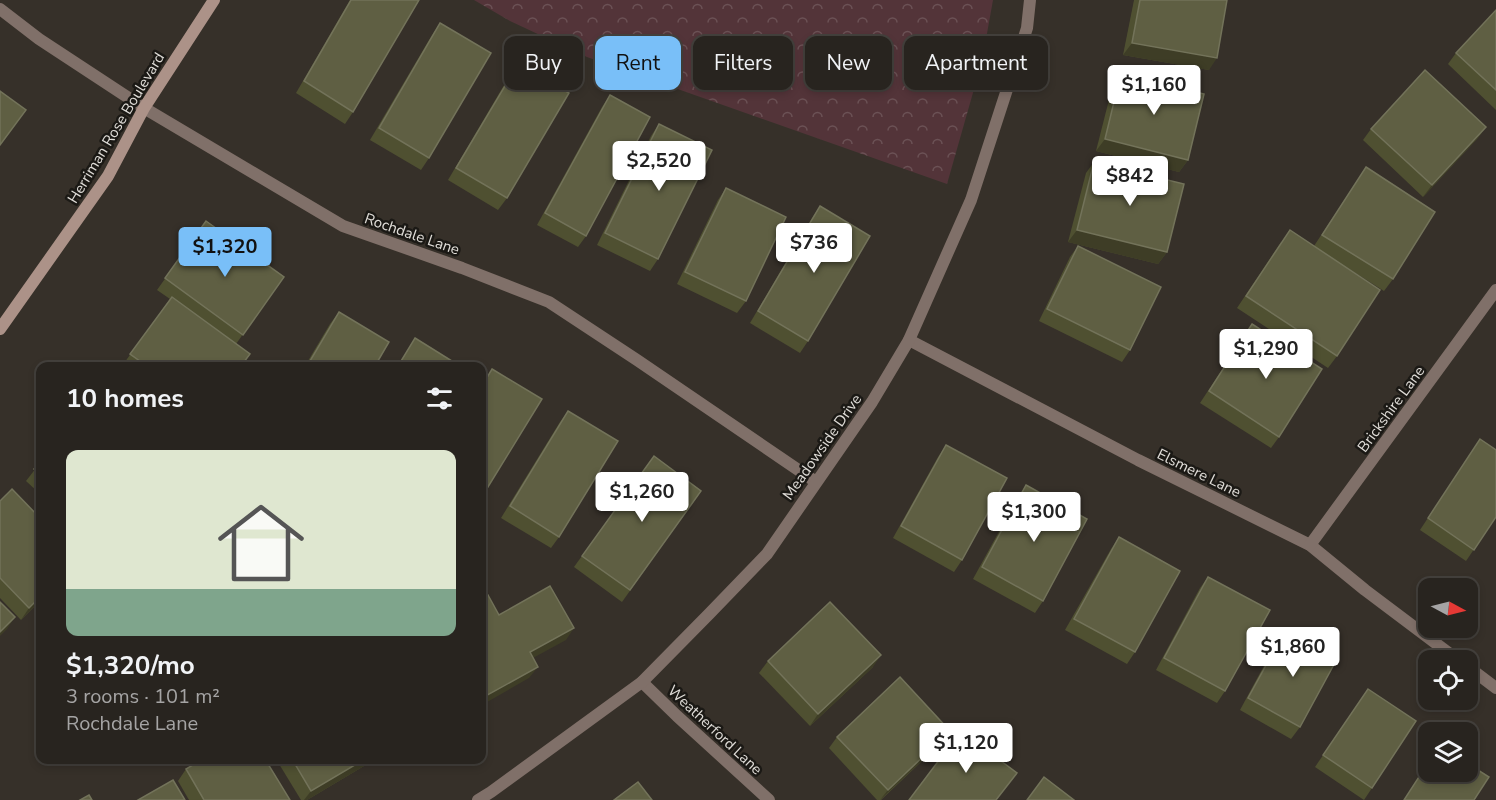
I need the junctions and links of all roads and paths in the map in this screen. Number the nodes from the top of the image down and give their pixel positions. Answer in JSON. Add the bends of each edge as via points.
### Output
{"nodes":[{"id":1,"x":214,"y":0,"type":"edge"},
{"id":2,"x":1030,"y":0,"type":"edge"},
{"id":3,"x":0,"y":9,"type":"edge"},
{"id":4,"x":144,"y":108,"type":"junction"},
{"id":5,"x":1496,"y":290,"type":"edge"},
{"id":6,"x":0,"y":328,"type":"edge"},
{"id":7,"x":909,"y":340,"type":"junction"},
{"id":8,"x":816,"y":482,"type":"junction"},
{"id":9,"x":1310,"y":545,"type":"junction"},
{"id":10,"x":1445,"y":650,"type":"edge"},
{"id":11,"x":1478,"y":674,"type":"edge"},
{"id":12,"x":642,"y":682,"type":"junction"},
{"id":13,"x":1496,"y":688,"type":"edge"},
{"id":14,"x":478,"y":800,"type":"edge"},
{"id":15,"x":769,"y":800,"type":"edge"}],
"edges":[{"from":1,"to":4,"type":"street","name":"Herriman Rose Boulevard"},
{"from":2,"to":7,"type":"street","name":"Meadowside Drive","via":[[1027,28],[971,200]]},
{"from":3,"to":4,"type":"street","name":"Rochdale Lane"},
{"from":4,"to":6,"type":"street","name":"Herriman Rose Boulevard","via":[[108,176]]},
{"from":4,"to":8,"type":"street","name":"Rochdale Lane","via":[[343,226],[549,302]]},
{"from":5,"to":9,"type":"street","name":"Brickshire Lane"},
{"from":7,"to":8,"type":"street","name":"Meadowside Drive","via":[[872,402]]},
{"from":7,"to":9,"type":"street","name":"Elsmere Lane"},
{"from":8,"to":12,"type":"street","name":"Meadowside Drive","via":[[767,554]]},
{"from":9,"to":10,"type":"street","name":"Elsmere Lane"},
{"from":11,"to":13,"type":"street"},
{"from":12,"to":14,"type":"street","name":"Meadowside Drive"},
{"from":12,"to":15,"type":"street","name":"Weatherford Lane"}]}
